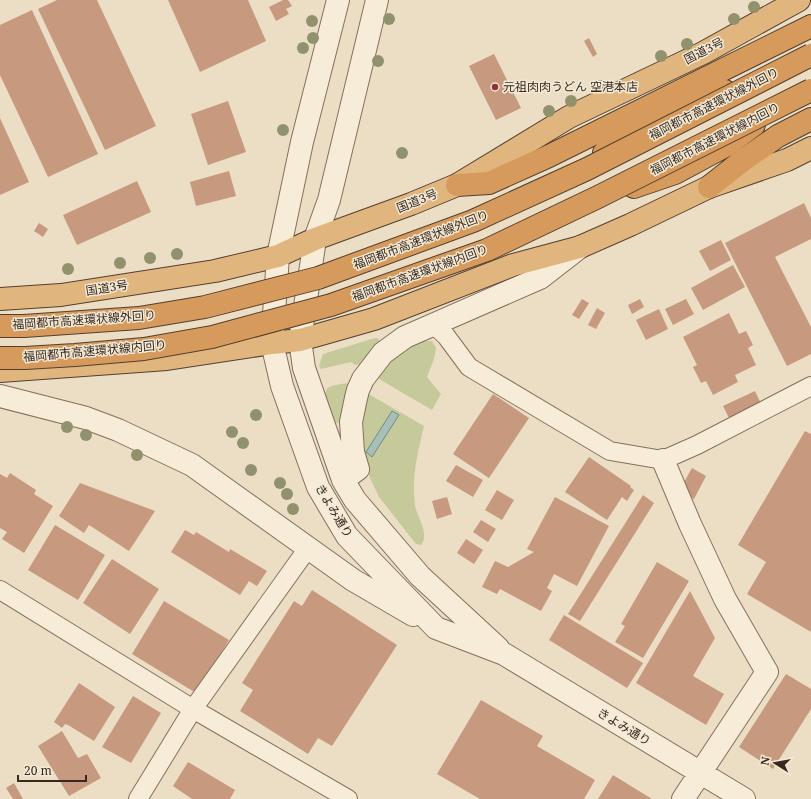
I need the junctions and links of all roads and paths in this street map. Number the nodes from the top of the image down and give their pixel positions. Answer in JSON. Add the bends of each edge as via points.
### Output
{"nodes":[{"id":1,"x":338,"y":0,"type":"edge"},
{"id":2,"x":377,"y":0,"type":"edge"},
{"id":3,"x":799,"y":0,"type":"edge"},
{"id":4,"x":811,"y":26,"type":"edge"},
{"id":5,"x":811,"y":55,"type":"edge"},
{"id":6,"x":811,"y":90,"type":"edge"},
{"id":7,"x":811,"y":119,"type":"edge"},
{"id":8,"x":811,"y":148,"type":"edge"},
{"id":9,"x":457,"y":184,"type":"junction"},
{"id":10,"x":709,"y":187,"type":"junction"},
{"id":11,"x":315,"y":239,"type":"junction"},
{"id":12,"x":580,"y":247,"type":"junction"},
{"id":13,"x":278,"y":256,"type":"junction"},
{"id":14,"x":0,"y":299,"type":"edge"},
{"id":15,"x":434,"y":325,"type":"junction"},
{"id":16,"x":0,"y":326,"type":"edge"},
{"id":17,"x":300,"y":340,"type":"junction"},
{"id":18,"x":272,"y":343,"type":"junction"},
{"id":19,"x":0,"y":358,"type":"edge"},
{"id":20,"x":0,"y":371,"type":"edge"},
{"id":21,"x":811,"y":386,"type":"edge"},
{"id":22,"x":0,"y":396,"type":"edge"},
{"id":23,"x":663,"y":460,"type":"junction"},
{"id":24,"x":343,"y":480,"type":"junction"},
{"id":25,"x":308,"y":548,"type":"junction"},
{"id":26,"x":0,"y":590,"type":"edge"},
{"id":27,"x":436,"y":628,"type":"junction"},
{"id":28,"x":504,"y":654,"type":"junction"},
{"id":29,"x":193,"y":709,"type":"junction"},
{"id":30,"x":700,"y":772,"type":"junction"},
{"id":31,"x":138,"y":799,"type":"edge"},
{"id":32,"x":348,"y":799,"type":"edge"},
{"id":33,"x":683,"y":799,"type":"edge"},
{"id":34,"x":744,"y":799,"type":"edge"}],
"edges":[{"from":1,"to":13,"type":"street","name":"きよみ通り","via":[[302,142]]},
{"from":2,"to":11,"type":"street","name":"きよみ通り","via":[[329,200]]},
{"from":3,"to":9,"type":"highway","name":"国道3号","via":[[703,53],[569,117]]},
{"from":4,"to":9,"type":"highway","via":[[549,156],[489,183]]},
{"from":5,"to":16,"type":"highway","name":"福岡都市高速環状線外回り","bridge":true,"via":[[587,169],[473,221],[318,278],[205,307],[139,318]]},
{"from":6,"to":19,"type":"highway","name":"福岡都市高速環状線内回り","bridge":true,"via":[[487,250],[331,305],[212,337],[144,349]]},
{"from":7,"to":10,"type":"highway","via":[[778,136]]},
{"from":8,"to":10,"type":"highway","via":[[788,160]]},
{"from":9,"to":11,"type":"highway","name":"国道3号","via":[[411,204]]},
{"from":10,"to":12,"type":"highway"},
{"from":11,"to":13,"type":"highway","name":"国道3号"},
{"from":11,"to":17,"type":"street","name":"きよみ通り"},
{"from":12,"to":15,"type":"street","via":[[540,278]]},
{"from":12,"to":17,"type":"highway","via":[[513,265],[374,319]]},
{"from":13,"to":14,"type":"highway","name":"国道3号","via":[[215,271],[61,295]]},
{"from":13,"to":18,"type":"street","name":"きよみ通り"},
{"from":15,"to":23,"type":"street","via":[[446,336],[469,367],[610,451]]},
{"from":15,"to":24,"type":"street","via":[[405,337],[383,353],[363,379],[351,422],[353,452],[358,470]]},
{"from":17,"to":18,"type":"highway"},
{"from":17,"to":24,"type":"street","name":"きよみ通り","via":[[304,368]]},
{"from":18,"to":20,"type":"highway","via":[[167,359]]},
{"from":18,"to":27,"type":"street","name":"きよみ通り","via":[[278,373],[318,487],[347,536]]},
{"from":21,"to":23,"type":"street"},
{"from":22,"to":25,"type":"street","via":[[86,418],[118,430],[192,465]]},
{"from":23,"to":30,"type":"street","via":[[725,599],[767,672]]},
{"from":24,"to":28,"type":"street","name":"きよみ通り","via":[[355,500],[420,576]]},
{"from":25,"to":27,"type":"street","via":[[353,580]]},
{"from":25,"to":29,"type":"street"},
{"from":26,"to":29,"type":"street"},
{"from":27,"to":28,"type":"street","name":"きよみ通り"},
{"from":28,"to":30,"type":"street","name":"きよみ通り"},
{"from":29,"to":31,"type":"street"},
{"from":29,"to":32,"type":"street"},
{"from":30,"to":33,"type":"street"},
{"from":30,"to":34,"type":"street","name":"きよみ通り"}]}
